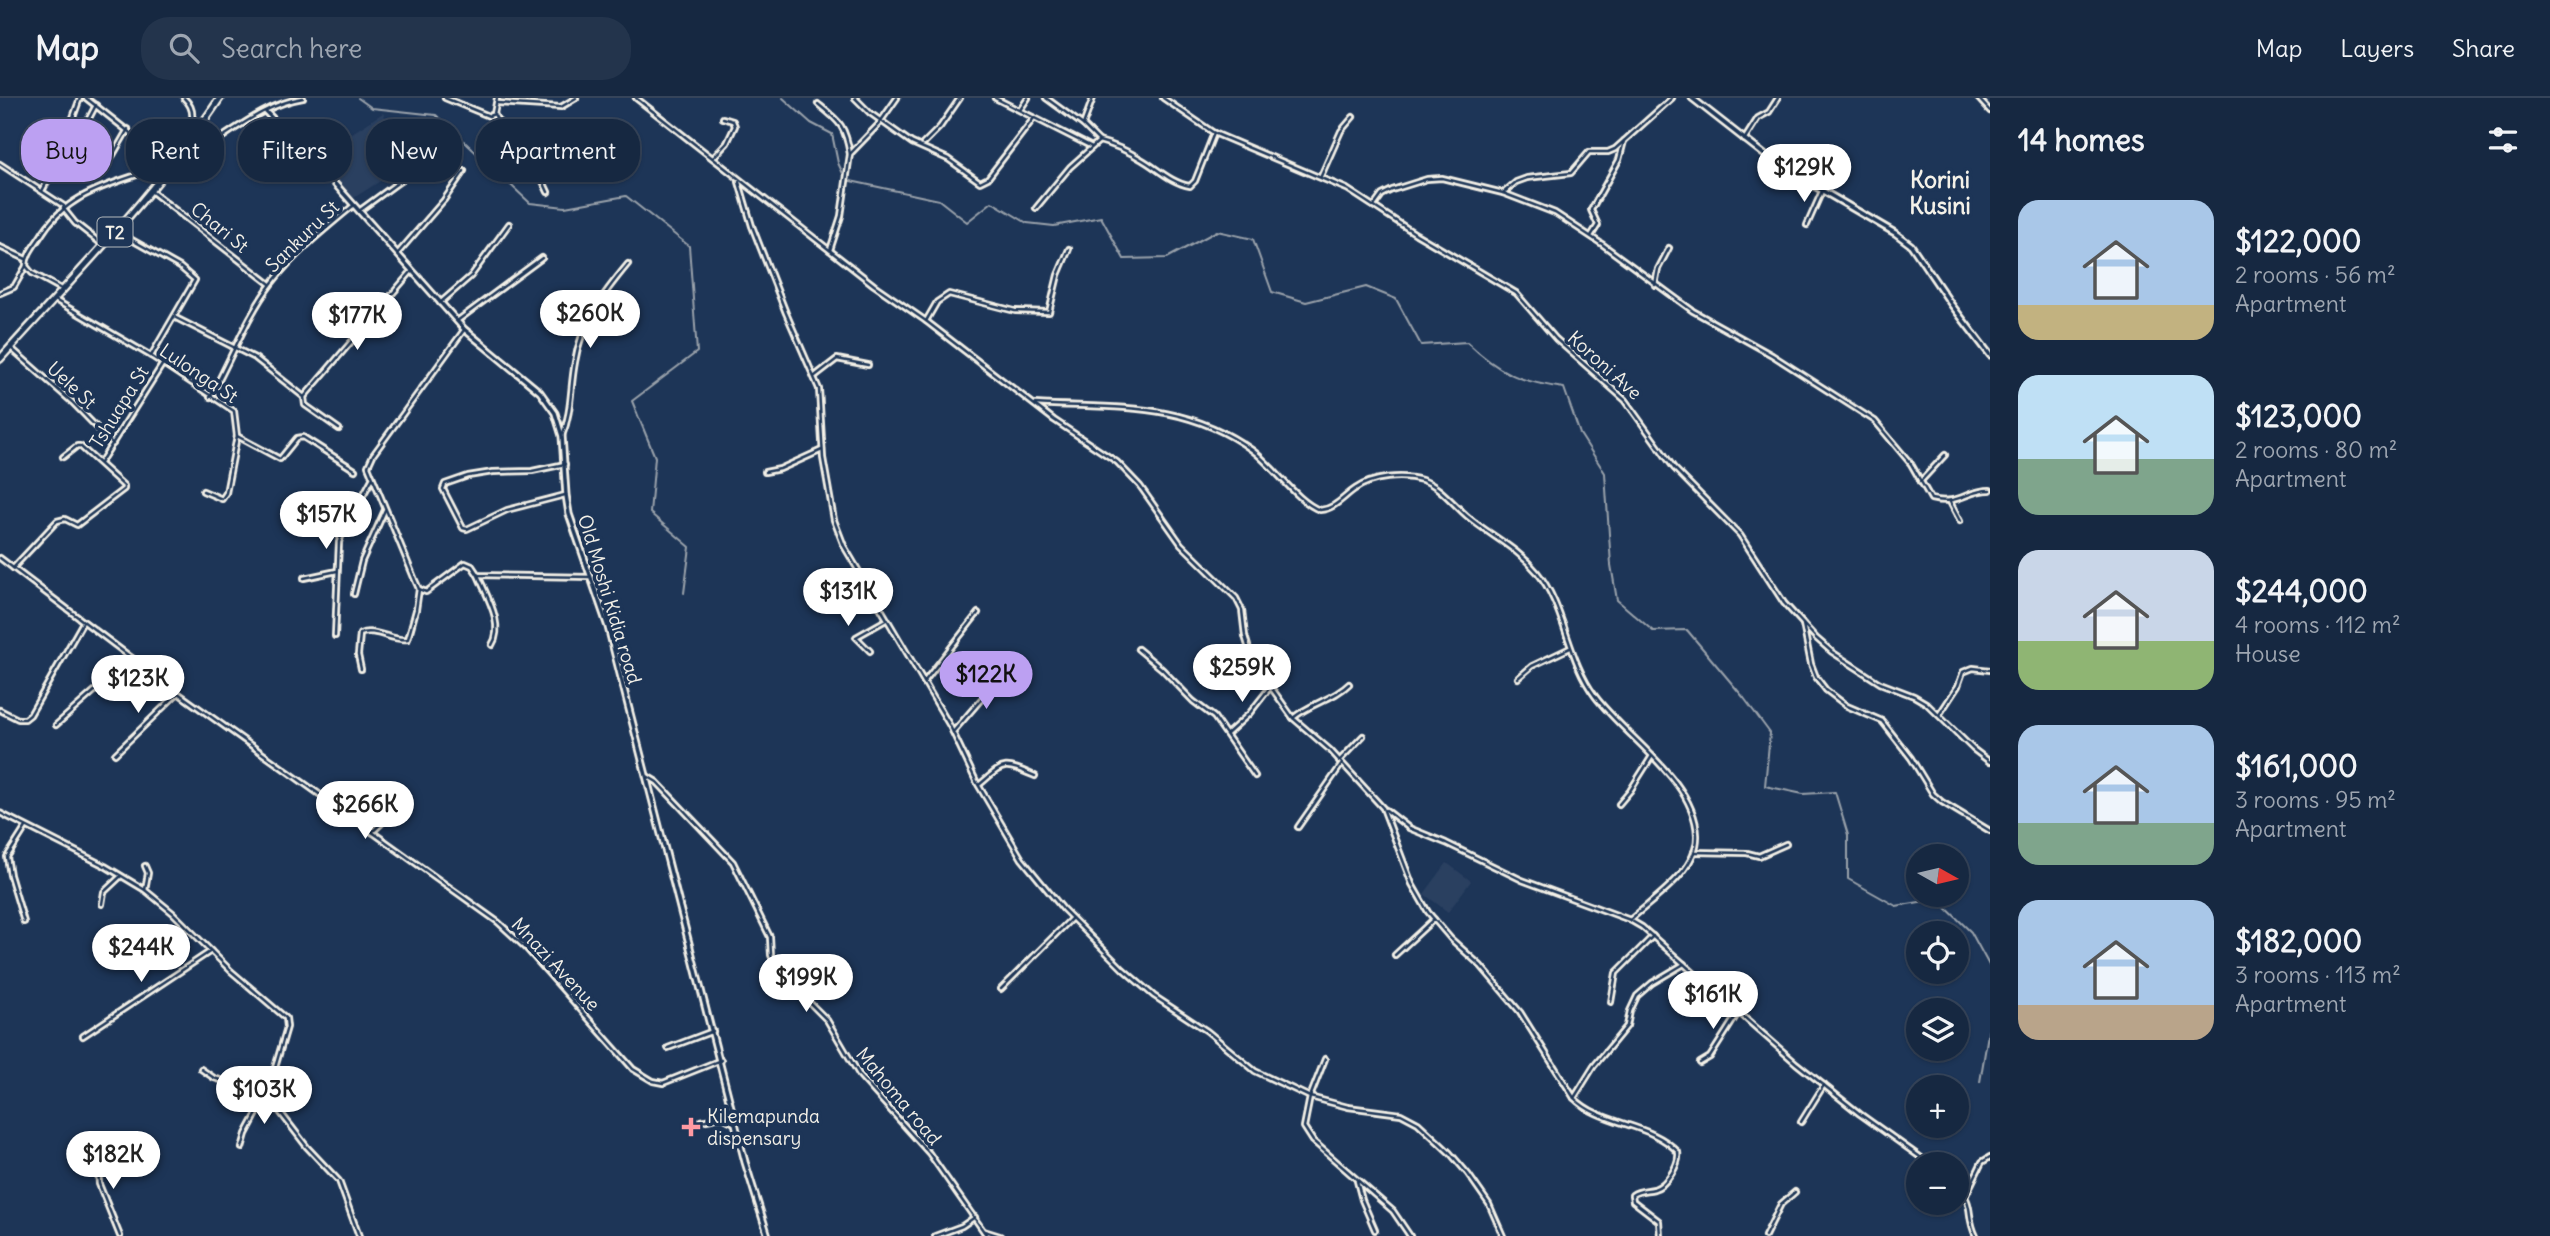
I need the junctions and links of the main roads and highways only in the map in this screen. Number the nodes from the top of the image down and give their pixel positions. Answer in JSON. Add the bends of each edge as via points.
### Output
{"nodes":[{"id":1,"x":220,"y":98,"type":"edge"},
{"id":2,"x":0,"y":359,"type":"edge"}],
"edges":[{"from":1,"to":2,"type":"highway","number":"T2","via":[[151,191]]}]}
